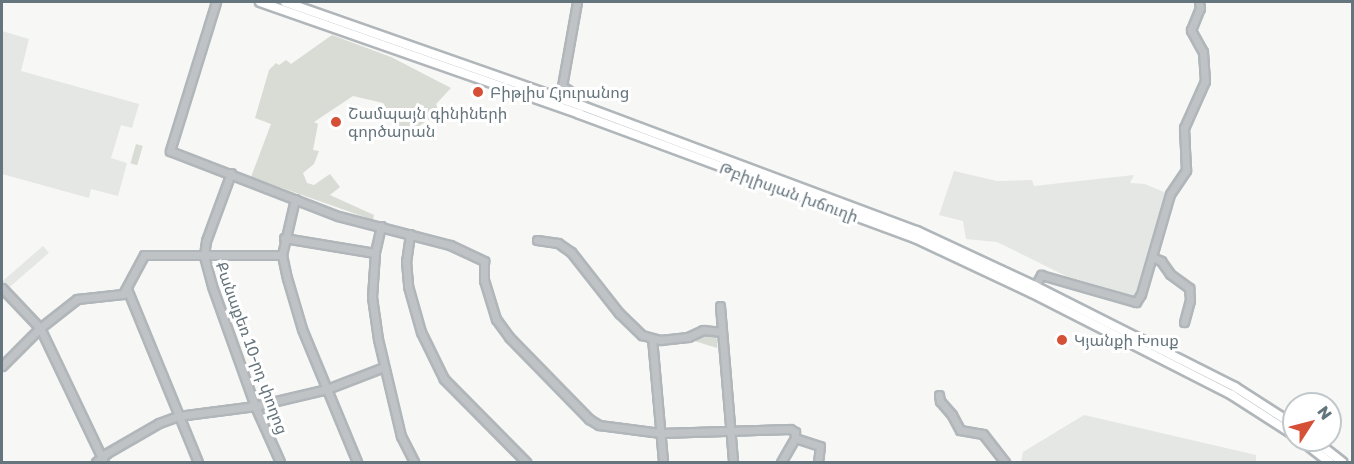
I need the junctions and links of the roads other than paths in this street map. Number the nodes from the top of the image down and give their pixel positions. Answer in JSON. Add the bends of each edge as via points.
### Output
{"nodes":[{"id":1,"x":216,"y":2,"type":"edge"},
{"id":2,"x":260,"y":2,"type":"edge"},
{"id":3,"x":285,"y":2,"type":"edge"},
{"id":4,"x":577,"y":2,"type":"edge"},
{"id":5,"x":1199,"y":2,"type":"edge"},
{"id":6,"x":582,"y":106,"type":"junction"},
{"id":7,"x":231,"y":173,"type":"junction"},
{"id":8,"x":295,"y":199,"type":"junction"},
{"id":9,"x":381,"y":226,"type":"junction"},
{"id":10,"x":410,"y":234,"type":"junction"},
{"id":11,"x":284,"y":238,"type":"junction"},
{"id":12,"x":537,"y":240,"type":"dead end"},
{"id":13,"x":375,"y":253,"type":"junction"},
{"id":14,"x":282,"y":255,"type":"junction"},
{"id":15,"x":204,"y":256,"type":"junction"},
{"id":16,"x":1152,"y":257,"type":"junction"},
{"id":17,"x":1035,"y":286,"type":"junction"},
{"id":18,"x":2,"y":288,"type":"edge"},
{"id":19,"x":127,"y":289,"type":"junction"},
{"id":20,"x":720,"y":306,"type":"dead end"},
{"id":21,"x":1184,"y":322,"type":"dead end"},
{"id":22,"x":40,"y":328,"type":"junction"},
{"id":23,"x":722,"y":332,"type":"junction"},
{"id":24,"x":652,"y":338,"type":"junction"},
{"id":25,"x":2,"y":366,"type":"edge"},
{"id":26,"x":384,"y":367,"type":"junction"},
{"id":27,"x":327,"y":389,"type":"junction"},
{"id":28,"x":939,"y":395,"type":"dead end"},
{"id":29,"x":255,"y":406,"type":"junction"},
{"id":30,"x":178,"y":416,"type":"junction"},
{"id":31,"x":1282,"y":417,"type":"edge"},
{"id":32,"x":1282,"y":427,"type":"edge"},
{"id":33,"x":730,"y":430,"type":"junction"},
{"id":34,"x":660,"y":433,"type":"junction"},
{"id":35,"x":795,"y":438,"type":"junction"},
{"id":36,"x":1316,"y":452,"type":"edge"},
{"id":37,"x":1329,"y":452,"type":"edge"},
{"id":38,"x":100,"y":460,"type":"edge"},
{"id":39,"x":198,"y":462,"type":"edge"},
{"id":40,"x":280,"y":462,"type":"edge"},
{"id":41,"x":357,"y":462,"type":"edge"},
{"id":42,"x":414,"y":462,"type":"edge"},
{"id":43,"x":526,"y":462,"type":"edge"},
{"id":44,"x":663,"y":462,"type":"edge"},
{"id":45,"x":733,"y":462,"type":"edge"},
{"id":46,"x":782,"y":462,"type":"edge"},
{"id":47,"x":818,"y":462,"type":"edge"},
{"id":48,"x":1005,"y":462,"type":"edge"},
{"id":49,"x":1329,"y":462,"type":"edge"},
{"id":50,"x":1342,"y":462,"type":"edge"}],
"edges":[{"from":1,"to":7,"type":"street","via":[[170,151]]},
{"from":2,"to":32,"type":"main road","name":"Թբիլիսյան խճուղի","via":[[569,110],[915,238],[1232,394]]},
{"from":3,"to":6,"type":"main road","name":"Թբիլիսյան խճուղի"},
{"from":4,"to":6,"type":"street","via":[[562,86],[583,100]]},
{"from":5,"to":16,"type":"street","via":[[1191,30],[1203,52],[1205,81],[1184,128],[1186,170],[1170,194]]},
{"from":6,"to":17,"type":"main road","name":"Թբիլիսյան խճուղի","via":[[917,231]]},
{"from":7,"to":8,"type":"street"},
{"from":7,"to":15,"type":"street","name":"Քանաքեռ 10-րդ փողոց"},
{"from":8,"to":9,"type":"street","via":[[338,216]]},
{"from":8,"to":11,"type":"street"},
{"from":9,"to":10,"type":"street"},
{"from":9,"to":13,"type":"street"},
{"from":10,"to":34,"type":"street","via":[[450,245],[484,261],[484,280],[496,319],[589,419],[599,425]]},
{"from":10,"to":43,"type":"street","via":[[408,286],[421,333],[444,379]]},
{"from":11,"to":13,"type":"street"},
{"from":11,"to":14,"type":"street"},
{"from":12,"to":24,"type":"street","via":[[558,243],[571,252],[619,313],[642,335]]},
{"from":13,"to":26,"type":"street","via":[[372,297]]},
{"from":14,"to":15,"type":"street"},
{"from":14,"to":27,"type":"street","via":[[302,329]]},
{"from":15,"to":19,"type":"street","via":[[144,255]]},
{"from":15,"to":29,"type":"street","name":"Քանաքեռ 10-րդ փողոց"},
{"from":16,"to":17,"type":"street","via":[[1136,302],[1041,275]]},
{"from":16,"to":21,"type":"street","via":[[1189,288]]},
{"from":17,"to":31,"type":"main road","name":"Թբիլիսյան խճուղի","via":[[1235,387]]},
{"from":18,"to":22,"type":"street"},
{"from":19,"to":22,"type":"street","via":[[120,296],[80,298]]},
{"from":19,"to":30,"type":"street"},
{"from":20,"to":23,"type":"street"},
{"from":22,"to":25,"type":"street"},
{"from":22,"to":38,"type":"street"},
{"from":23,"to":24,"type":"street","via":[[704,330],[682,338]]},
{"from":23,"to":33,"type":"street"},
{"from":24,"to":34,"type":"street"},
{"from":26,"to":27,"type":"street"},
{"from":26,"to":42,"type":"street","via":[[401,436]]},
{"from":27,"to":29,"type":"street"},
{"from":27,"to":41,"type":"street"},
{"from":28,"to":48,"type":"street","via":[[960,430],[983,434]]},
{"from":29,"to":30,"type":"street"},
{"from":29,"to":40,"type":"street","name":"Քանաքեռ 10-րդ փողոց"},
{"from":30,"to":38,"type":"street","via":[[159,423]]},
{"from":30,"to":39,"type":"street"},
{"from":33,"to":34,"type":"street"},
{"from":33,"to":35,"type":"street","via":[[790,429]]},
{"from":33,"to":45,"type":"street"},
{"from":34,"to":44,"type":"street"},
{"from":35,"to":46,"type":"street"},
{"from":35,"to":47,"type":"street","via":[[820,446]]},
{"from":36,"to":49,"type":"main road"},
{"from":37,"to":50,"type":"main road"}]}
